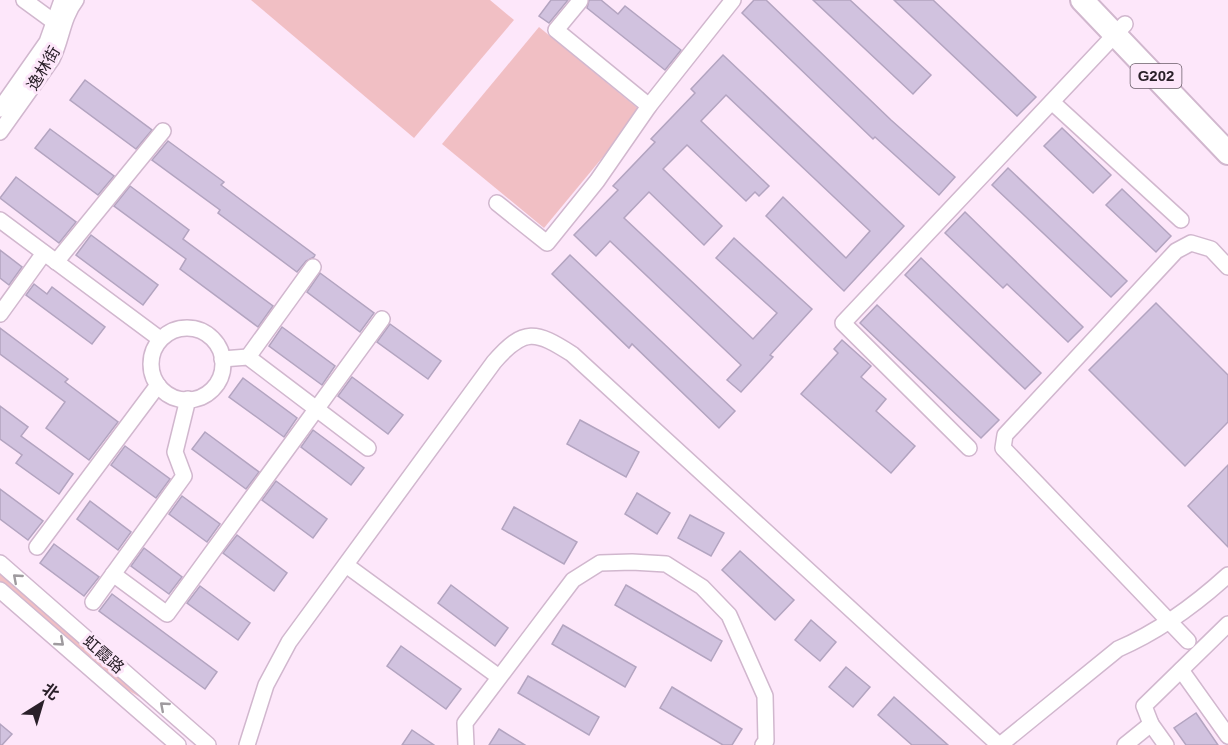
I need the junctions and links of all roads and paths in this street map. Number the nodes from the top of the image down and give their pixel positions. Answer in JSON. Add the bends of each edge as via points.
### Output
{"nodes":[{"id":1,"x":24,"y":0,"type":"edge"},
{"id":2,"x":62,"y":0,"type":"edge"},
{"id":3,"x":76,"y":0,"type":"edge"},
{"id":4,"x":733,"y":0,"type":"edge"},
{"id":5,"x":1082,"y":0,"type":"edge"},
{"id":6,"x":1102,"y":0,"type":"edge"},
{"id":7,"x":580,"y":1,"type":"edge"},
{"id":8,"x":57,"y":24,"type":"junction"},
{"id":9,"x":1120,"y":29,"type":"junction"},
{"id":10,"x":1052,"y":102,"type":"junction"},
{"id":11,"x":649,"y":106,"type":"junction"},
{"id":12,"x":0,"y":109,"type":"edge"},
{"id":13,"x":163,"y":131,"type":"dead end"},
{"id":14,"x":0,"y":132,"type":"edge"},
{"id":15,"x":1228,"y":132,"type":"edge"},
{"id":16,"x":1228,"y":153,"type":"edge"},
{"id":17,"x":497,"y":203,"type":"dead end"},
{"id":18,"x":0,"y":220,"type":"edge"},
{"id":19,"x":1181,"y":220,"type":"dead end"},
{"id":20,"x":50,"y":257,"type":"junction"},
{"id":21,"x":313,"y":267,"type":"dead end"},
{"id":22,"x":1228,"y":267,"type":"edge"},
{"id":23,"x":0,"y":314,"type":"edge"},
{"id":24,"x":382,"y":318,"type":"dead end"},
{"id":25,"x":160,"y":339,"type":"junction"},
{"id":26,"x":248,"y":357,"type":"junction"},
{"id":27,"x":222,"y":359,"type":"junction"},
{"id":28,"x":158,"y":385,"type":"junction"},
{"id":29,"x":188,"y":399,"type":"junction"},
{"id":30,"x":316,"y":409,"type":"junction"},
{"id":31,"x":368,"y":448,"type":"dead end"},
{"id":32,"x":969,"y":448,"type":"dead end"},
{"id":33,"x":37,"y":547,"type":"dead end"},
{"id":34,"x":0,"y":563,"type":"edge"},
{"id":35,"x":346,"y":565,"type":"junction"},
{"id":36,"x":113,"y":574,"type":"junction"},
{"id":37,"x":1228,"y":574,"type":"edge"},
{"id":38,"x":0,"y":590,"type":"edge"},
{"id":39,"x":93,"y":602,"type":"dead end"},
{"id":40,"x":1169,"y":621,"type":"junction"},
{"id":41,"x":1226,"y":632,"type":"edge"},
{"id":42,"x":1188,"y":641,"type":"dead end"},
{"id":43,"x":1180,"y":670,"type":"junction"},
{"id":44,"x":499,"y":677,"type":"junction"},
{"id":45,"x":1151,"y":724,"type":"junction"},
{"id":46,"x":1228,"y":736,"type":"edge"},
{"id":47,"x":177,"y":744,"type":"edge"},
{"id":48,"x":208,"y":745,"type":"edge"},
{"id":49,"x":247,"y":745,"type":"edge"},
{"id":50,"x":465,"y":745,"type":"edge"},
{"id":51,"x":763,"y":745,"type":"edge"},
{"id":52,"x":1000,"y":745,"type":"edge"},
{"id":53,"x":1125,"y":745,"type":"edge"},
{"id":54,"x":1166,"y":745,"type":"edge"}],
"edges":[{"from":1,"to":8,"type":"street"},
{"from":2,"to":8,"type":"street","name":"逸林街"},
{"from":3,"to":8,"type":"street","name":"逸林街"},
{"from":4,"to":11,"type":"street"},
{"from":5,"to":9,"type":"highway","number":"G202"},
{"from":6,"to":9,"type":"highway","number":"G202"},
{"from":7,"to":11,"type":"street","via":[[556,30]]},
{"from":8,"to":12,"type":"street","name":"逸林街"},
{"from":8,"to":14,"type":"street","name":"逸林街","via":[[57,48],[52,58]]},
{"from":9,"to":10,"type":"street"},
{"from":9,"to":15,"type":"highway","number":"G202"},
{"from":9,"to":16,"type":"highway","number":"G202"},
{"from":10,"to":19,"type":"street"},
{"from":10,"to":32,"type":"street","via":[[843,323]]},
{"from":11,"to":17,"type":"street","via":[[597,182],[547,243]]},
{"from":13,"to":20,"type":"street"},
{"from":18,"to":20,"type":"street"},
{"from":20,"to":23,"type":"street"},
{"from":20,"to":25,"type":"street"},
{"from":21,"to":26,"type":"street"},
{"from":22,"to":40,"type":"street","via":[[1211,249],[1191,243],[1176,251],[1005,435],[1003,448]]},
{"from":24,"to":30,"type":"street"},
{"from":25,"to":27,"type":"street","via":[[182,328],[194,328],[216,341]]},
{"from":25,"to":28,"type":"street","via":[[151,359]]},
{"from":26,"to":27,"type":"street"},
{"from":26,"to":30,"type":"street"},
{"from":27,"to":29,"type":"street","via":[[221,377],[214,388]]},
{"from":28,"to":29,"type":"street","via":[[171,396]]},
{"from":28,"to":33,"type":"street"},
{"from":29,"to":36,"type":"street","via":[[175,452],[184,476]]},
{"from":30,"to":31,"type":"street"},
{"from":30,"to":36,"type":"street","via":[[168,614]]},
{"from":48,"to":34,"type":"street","name":"虹霞路","one_way":true},
{"from":35,"to":44,"type":"street"},
{"from":35,"to":49,"type":"street","via":[[273,670]]},
{"from":35,"to":52,"type":"street","via":[[506,348],[527,337],[546,338],[572,354]]},
{"from":36,"to":39,"type":"street"},
{"from":37,"to":40,"type":"street","via":[[1199,601]]},
{"from":38,"to":47,"type":"street","name":"虹霞路","one_way":true},
{"from":40,"to":42,"type":"street"},
{"from":40,"to":52,"type":"street","via":[[1118,649]]},
{"from":41,"to":43,"type":"street"},
{"from":43,"to":45,"type":"street","via":[[1144,706]]},
{"from":43,"to":46,"type":"street"},
{"from":44,"to":50,"type":"street","via":[[465,723]]},
{"from":44,"to":51,"type":"street","via":[[573,580],[600,563],[666,564],[702,587],[729,615],[765,696]]},
{"from":45,"to":53,"type":"street"},
{"from":45,"to":54,"type":"street"}]}
